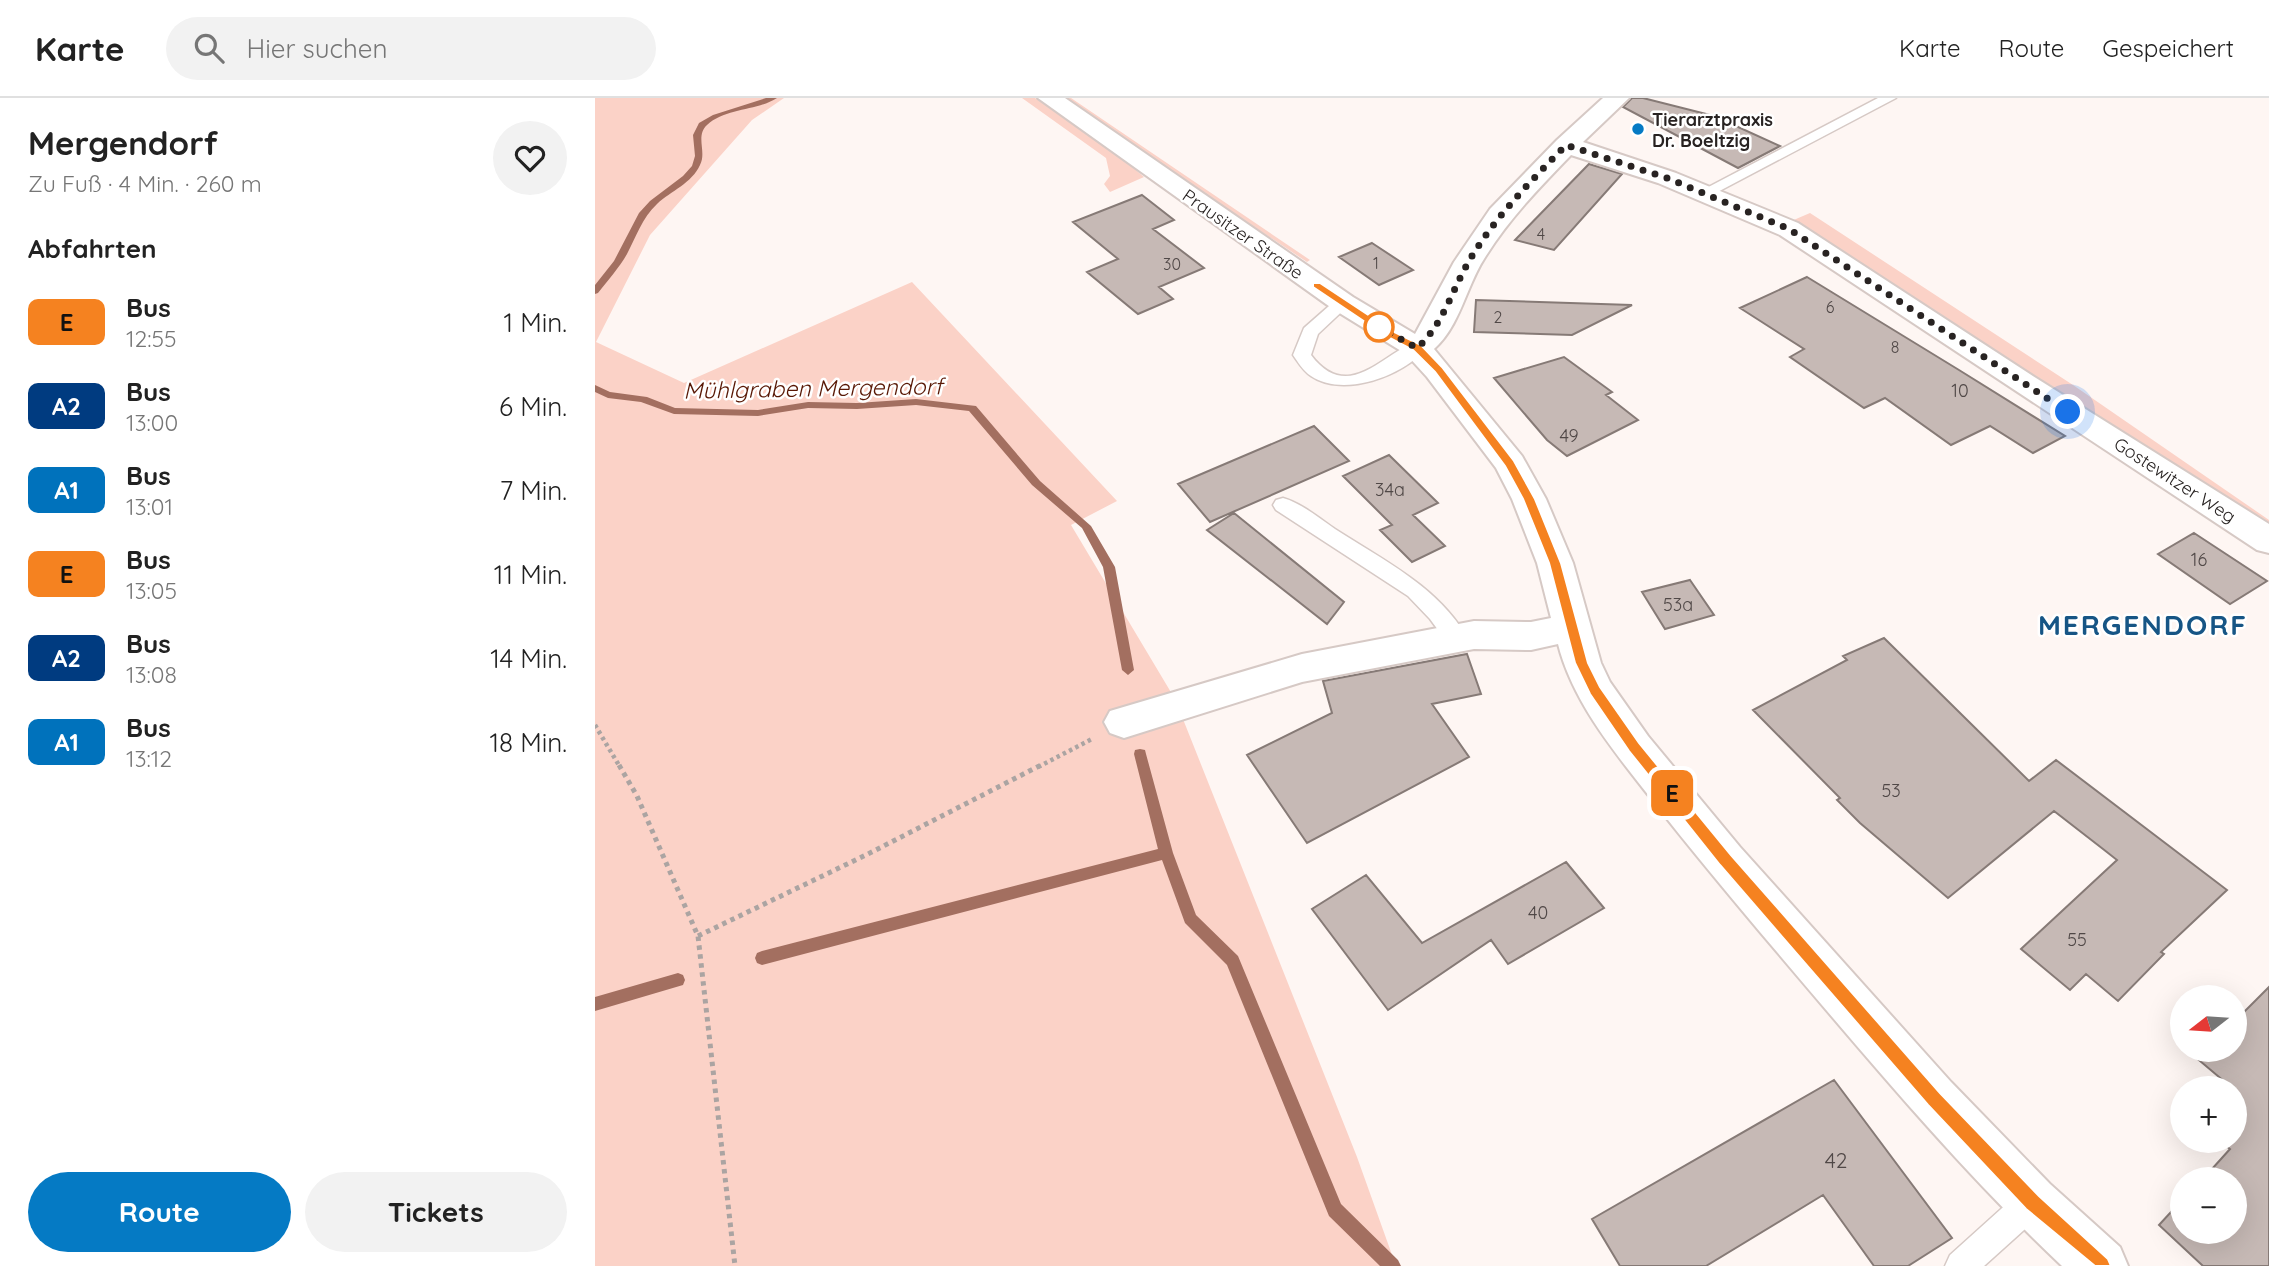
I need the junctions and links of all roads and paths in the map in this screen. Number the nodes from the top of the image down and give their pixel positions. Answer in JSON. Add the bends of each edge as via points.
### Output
{"nodes":[{"id":1,"x":1050,"y":98,"type":"edge"},
{"id":2,"x":1617,"y":98,"type":"edge"},
{"id":3,"x":1889,"y":98,"type":"edge"},
{"id":4,"x":1566,"y":145,"type":"junction"},
{"id":5,"x":1705,"y":193,"type":"junction"},
{"id":6,"x":1343,"y":303,"type":"junction"},
{"id":7,"x":1417,"y":348,"type":"junction"},
{"id":8,"x":1283,"y":505,"type":"dead end"},
{"id":9,"x":2269,"y":541,"type":"edge"},
{"id":10,"x":1572,"y":627,"type":"junction"},
{"id":11,"x":1457,"y":639,"type":"junction"},
{"id":12,"x":1124,"y":722,"type":"joint"},
{"id":13,"x":595,"y":725,"type":"edge"},
{"id":14,"x":698,"y":936,"type":"junction"},
{"id":15,"x":2032,"y":1202,"type":"junction"},
{"id":16,"x":735,"y":1266,"type":"edge"},
{"id":17,"x":1961,"y":1266,"type":"edge"},
{"id":18,"x":2101,"y":1266,"type":"edge"}],
"edges":[{"from":1,"to":6,"type":"street","name":"Prausitzer Straße"},
{"from":2,"to":4,"type":"street"},
{"from":3,"to":5,"type":"lane"},
{"from":4,"to":5,"type":"street","name":"Gostewitzer Weg"},
{"from":4,"to":7,"type":"street","via":[[1499,215],[1468,262],[1432,335]]},
{"from":5,"to":9,"type":"street","name":"Gostewitzer Weg","via":[[1789,229]]},
{"from":6,"to":7,"type":"street","name":"Prausitzer Straße"},
{"from":6,"to":7,"type":"lane","via":[[1310,332],[1302,355],[1316,372],[1338,379],[1366,377],[1392,368]]},
{"from":7,"to":10,"type":"street","name":"Prausitzer Straße","via":[[1487,431],[1516,476],[1555,563]]},
{"from":8,"to":11,"type":"lane","via":[[1416,591]]},
{"from":10,"to":11,"type":"street","via":[[1531,636]]},
{"from":10,"to":15,"type":"street","name":"Prausitzer Straße","via":[[1595,690],[1634,747],[1831,983]]},
{"from":11,"to":12,"type":"street","via":[[1302,668]]},
{"from":12,"to":14,"type":"path"},
{"from":13,"to":14,"type":"path","via":[[638,796]]},
{"from":14,"to":16,"type":"path"},
{"from":15,"to":17,"type":"lane"},
{"from":15,"to":18,"type":"street","name":"Prausitzer Straße"}]}
